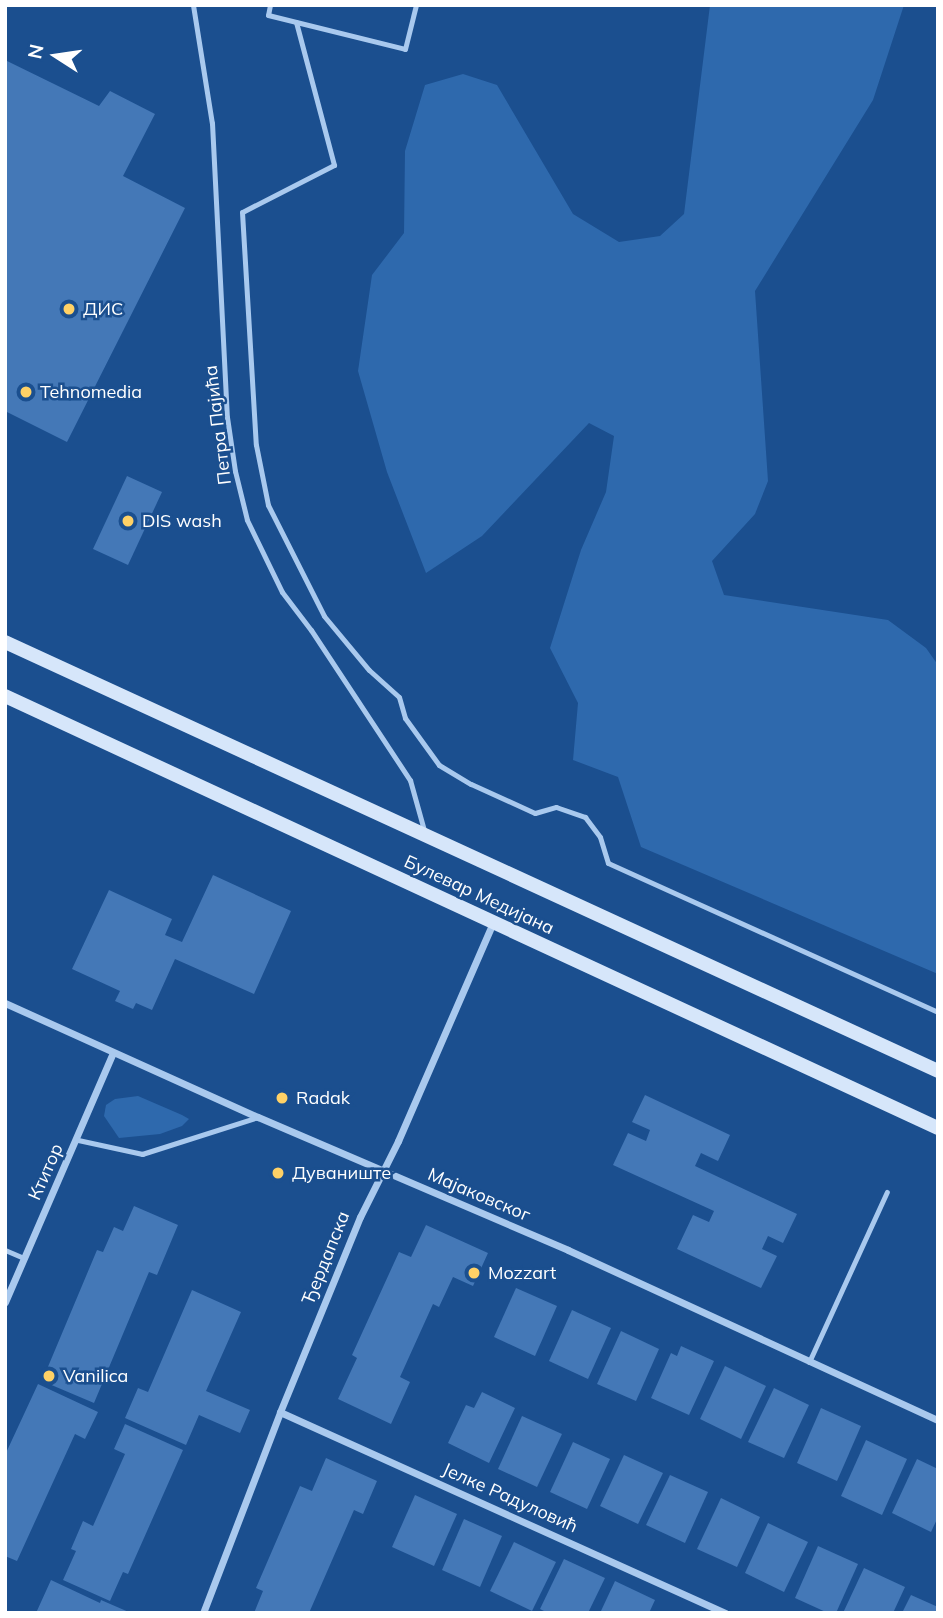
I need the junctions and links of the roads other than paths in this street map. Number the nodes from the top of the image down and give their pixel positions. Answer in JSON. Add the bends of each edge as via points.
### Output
{"nodes":[{"id":1,"x":193,"y":5,"type":"edge"},
{"id":2,"x":270,"y":5,"type":"edge"},
{"id":3,"x":416,"y":5,"type":"edge"},
{"id":4,"x":296,"y":22,"type":"junction"},
{"id":5,"x":5,"y":642,"type":"edge"},
{"id":6,"x":5,"y":696,"type":"edge"},
{"id":7,"x":425,"y":834,"type":"junction"},
{"id":8,"x":494,"y":923,"type":"junction"},
{"id":9,"x":5,"y":1003,"type":"edge"},
{"id":10,"x":938,"y":1012,"type":"edge"},
{"id":11,"x":113,"y":1053,"type":"junction"},
{"id":12,"x":938,"y":1072,"type":"edge"},
{"id":13,"x":258,"y":1118,"type":"junction"},
{"id":14,"x":938,"y":1128,"type":"edge"},
{"id":15,"x":78,"y":1140,"type":"junction"},
{"id":16,"x":382,"y":1170,"type":"junction"},
{"id":17,"x":887,"y":1192,"type":"dead end"},
{"id":18,"x":5,"y":1250,"type":"edge"},
{"id":19,"x":24,"y":1258,"type":"junction"},
{"id":20,"x":5,"y":1302,"type":"edge"},
{"id":21,"x":809,"y":1362,"type":"junction"},
{"id":22,"x":280,"y":1412,"type":"junction"},
{"id":23,"x":938,"y":1420,"type":"edge"},
{"id":24,"x":203,"y":1613,"type":"edge"},
{"id":25,"x":726,"y":1613,"type":"edge"}],
"edges":[{"from":1,"to":7,"type":"lane","name":"Петра Пајића","via":[[212,123],[227,417],[247,520],[282,592],[405,771]]},
{"from":2,"to":4,"type":"lane","via":[[268,15]]},
{"from":3,"to":4,"type":"lane","via":[[405,49]]},
{"from":4,"to":10,"type":"lane","via":[[334,165],[242,212],[256,445],[268,505],[324,616],[369,670],[399,697],[405,718],[439,765],[471,785],[535,813],[556,807],[586,817],[600,836],[608,863]]},
{"from":5,"to":7,"type":"main road","name":"Булевар Медијана"},
{"from":6,"to":8,"type":"main road","name":"Булевар Медијана"},
{"from":7,"to":12,"type":"main road","name":"Булевар Медијана"},
{"from":8,"to":14,"type":"main road","name":"Булевар Медијана"},
{"from":8,"to":16,"type":"street","name":"Ђердапска"},
{"from":9,"to":11,"type":"street","name":"Мајаковског"},
{"from":11,"to":13,"type":"street","name":"Мајаковског"},
{"from":11,"to":15,"type":"street","name":"Ктитор"},
{"from":13,"to":15,"type":"lane","via":[[142,1154]]},
{"from":13,"to":16,"type":"street","name":"Мајаковског"},
{"from":15,"to":19,"type":"street","name":"Ктитор"},
{"from":16,"to":21,"type":"street","name":"Мајаковског"},
{"from":16,"to":22,"type":"street","name":"Ђердапска"},
{"from":17,"to":21,"type":"lane"},
{"from":18,"to":19,"type":"lane"},
{"from":19,"to":20,"type":"street","name":"Ктитор"},
{"from":21,"to":23,"type":"street","name":"Мајаковског"},
{"from":22,"to":24,"type":"street","name":"Ђердапска"},
{"from":22,"to":25,"type":"street","name":"Јелке Радуловић"}]}
